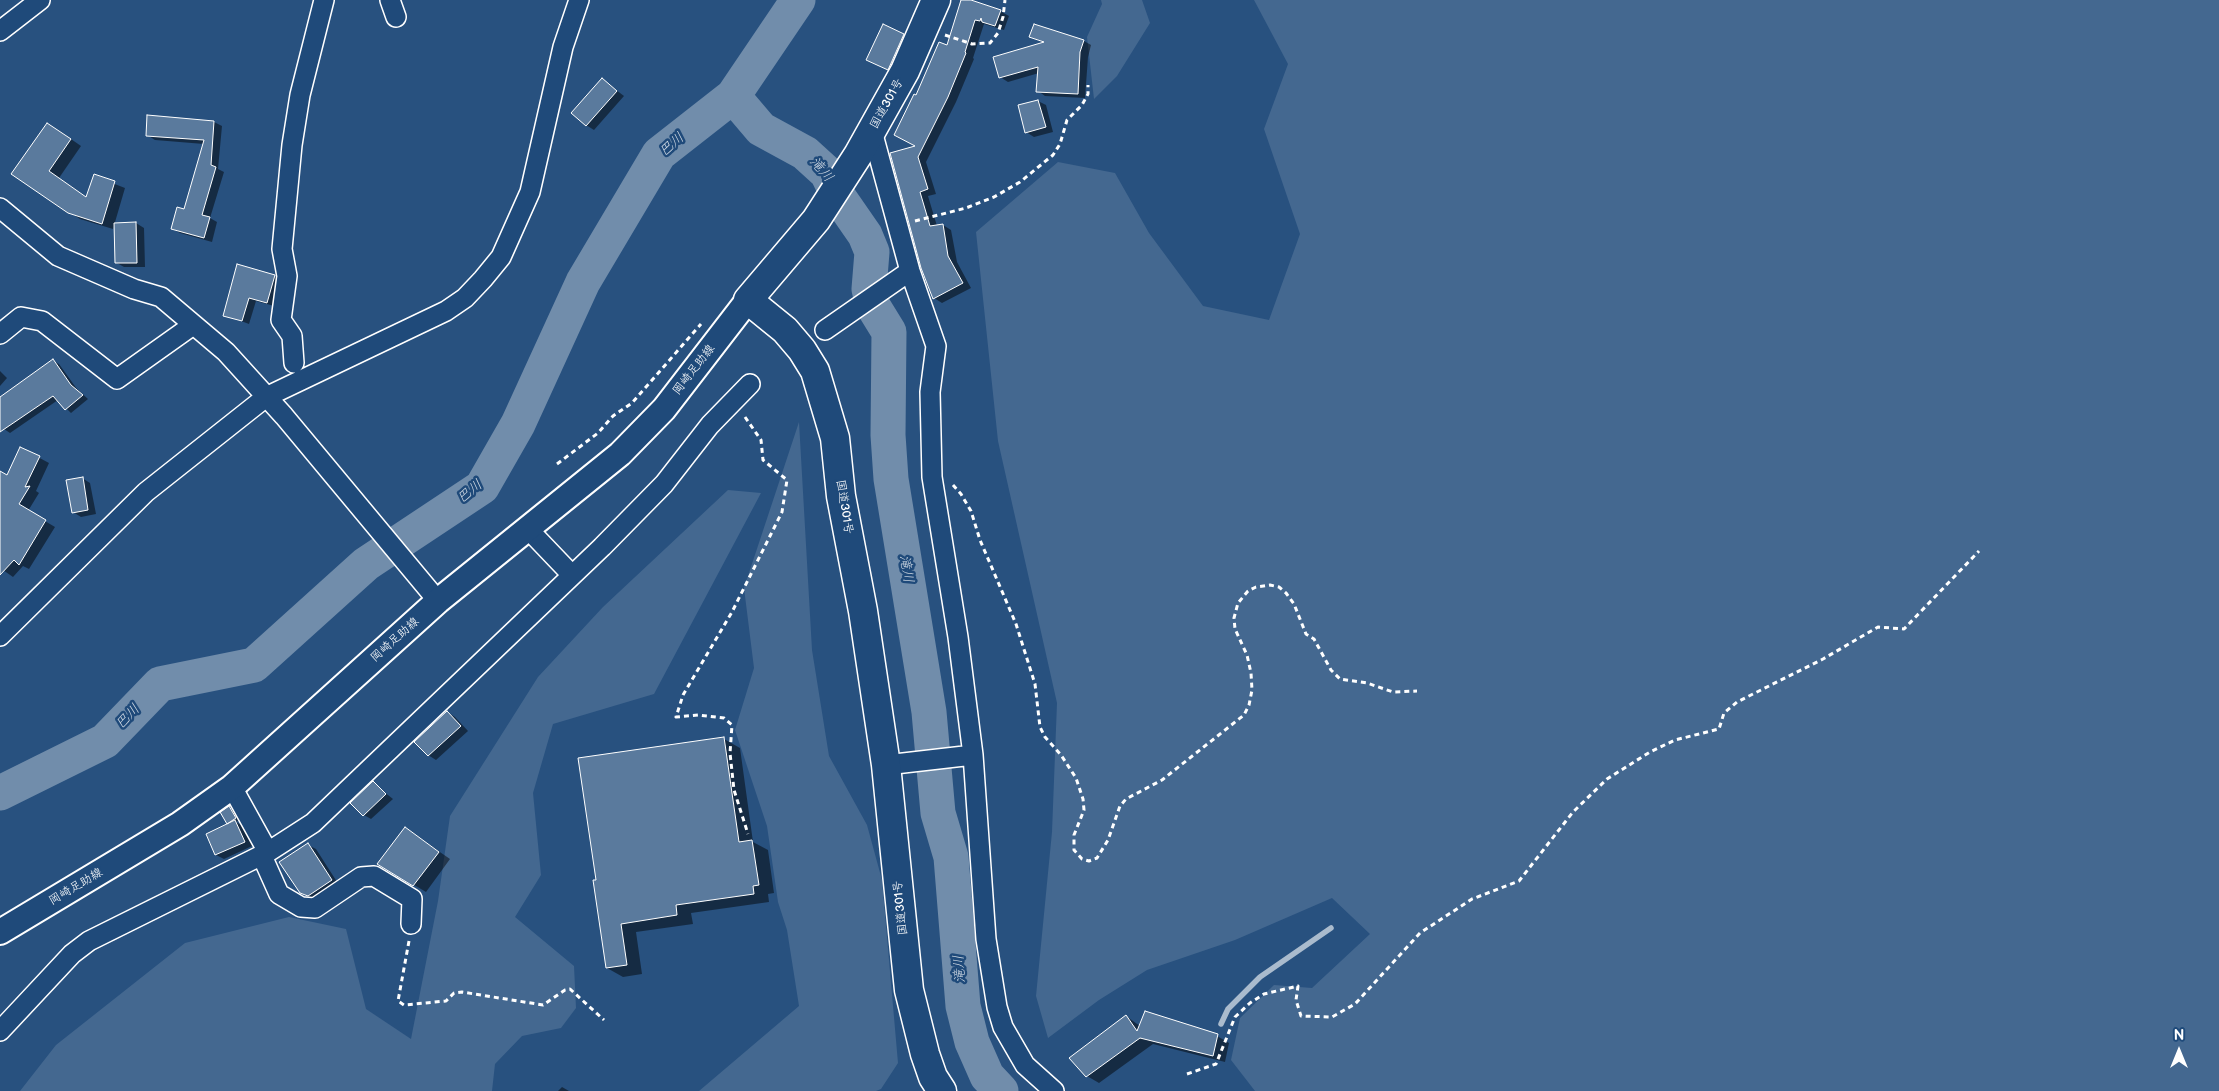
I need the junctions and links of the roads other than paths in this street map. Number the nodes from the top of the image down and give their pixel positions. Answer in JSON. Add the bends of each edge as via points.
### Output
{"nodes":[{"id":1,"x":40,"y":0,"type":"edge"},
{"id":2,"x":324,"y":0,"type":"edge"},
{"id":3,"x":579,"y":0,"type":"edge"},
{"id":4,"x":936,"y":0,"type":"edge"},
{"id":5,"x":0,"y":31,"type":"edge"},
{"id":6,"x":872,"y":131,"type":"junction"},
{"id":7,"x":0,"y":208,"type":"edge"},
{"id":8,"x":903,"y":276,"type":"junction"},
{"id":9,"x":748,"y":300,"type":"junction"},
{"id":10,"x":193,"y":325,"type":"junction"},
{"id":11,"x":825,"y":330,"type":"dead end"},
{"id":12,"x":0,"y":334,"type":"edge"},
{"id":13,"x":294,"y":363,"type":"dead end"},
{"id":14,"x":750,"y":384,"type":"dead end"},
{"id":15,"x":266,"y":397,"type":"junction"},
{"id":16,"x":528,"y":529,"type":"junction"},
{"id":17,"x":571,"y":574,"type":"junction"},
{"id":18,"x":438,"y":601,"type":"junction"},
{"id":19,"x":0,"y":636,"type":"edge"},
{"id":20,"x":973,"y":755,"type":"junction"},
{"id":21,"x":886,"y":765,"type":"junction"},
{"id":22,"x":232,"y":787,"type":"junction"},
{"id":23,"x":265,"y":854,"type":"junction"},
{"id":24,"x":411,"y":924,"type":"road end"},
{"id":25,"x":0,"y":932,"type":"edge"},
{"id":26,"x":0,"y":1032,"type":"edge"},
{"id":27,"x":942,"y":1091,"type":"edge"},
{"id":28,"x":1054,"y":1091,"type":"edge"}],
"edges":[{"from":1,"to":5,"type":"street"},
{"from":2,"to":13,"type":"street","via":[[300,95],[282,249],[287,276],[281,320],[292,336]]},
{"from":3,"to":15,"type":"street","via":[[563,47],[530,192],[501,257],[465,298],[446,311]]},
{"from":4,"to":6,"type":"highway","name":"国道301号","via":[[905,71]]},
{"from":6,"to":8,"type":"street","via":[[898,226]]},
{"from":6,"to":9,"type":"highway","name":"国道301号","via":[[816,220]]},
{"from":7,"to":10,"type":"street","via":[[58,256],[161,298]]},
{"from":8,"to":11,"type":"street"},
{"from":8,"to":20,"type":"street","via":[[936,346],[930,392],[932,476]]},
{"from":9,"to":16,"type":"main road","name":"岡崎足助線","via":[[664,409],[620,454]]},
{"from":9,"to":21,"type":"highway","name":"国道301号","via":[[785,330],[802,350],[815,371],[824,399],[835,438],[841,496],[868,641]]},
{"from":10,"to":12,"type":"street","via":[[117,378],[42,321],[21,317]]},
{"from":10,"to":15,"type":"street","via":[[226,352]]},
{"from":14,"to":17,"type":"street","via":[[710,425],[664,484]]},
{"from":15,"to":18,"type":"street"},
{"from":15,"to":19,"type":"street","via":[[146,492]]},
{"from":16,"to":17,"type":"street"},
{"from":16,"to":18,"type":"main road","name":"岡崎足助線"},
{"from":17,"to":23,"type":"street","via":[[313,823]]},
{"from":18,"to":22,"type":"main road","name":"岡崎足助線"},
{"from":20,"to":21,"type":"street"},
{"from":20,"to":28,"type":"street","via":[[986,939],[997,1007],[1003,1027],[1025,1065]]},
{"from":21,"to":27,"type":"highway","name":"国道301号","via":[[909,990],[925,1054]]},
{"from":22,"to":23,"type":"street"},
{"from":22,"to":25,"type":"main road","name":"岡崎足助線","via":[[180,824]]},
{"from":23,"to":24,"type":"street","via":[[279,894],[301,907],[315,908],[361,877],[374,876],[412,898]]},
{"from":23,"to":26,"type":"street","via":[[89,941],[72,954]]}]}
